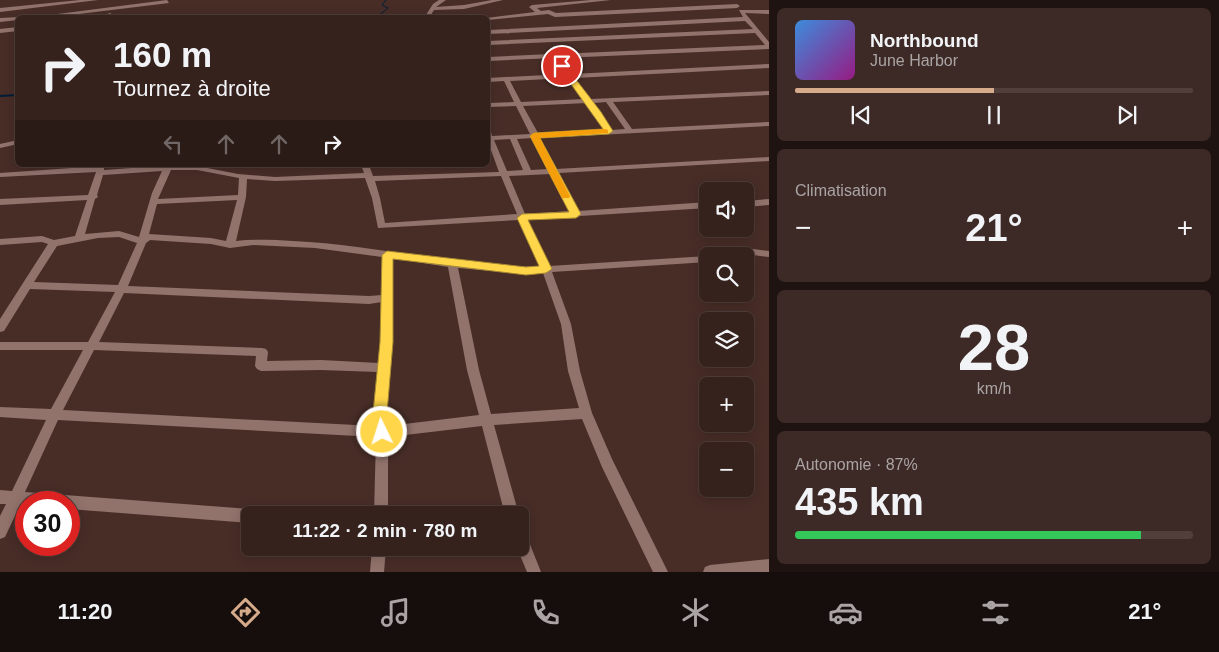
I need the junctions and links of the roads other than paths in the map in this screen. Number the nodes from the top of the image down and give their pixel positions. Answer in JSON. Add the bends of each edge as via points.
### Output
{"nodes":[{"id":1,"x":95,"y":0,"type":"edge"},
{"id":2,"x":443,"y":0,"type":"edge"},
{"id":3,"x":500,"y":0,"type":"edge"},
{"id":4,"x":546,"y":0,"type":"edge"},
{"id":5,"x":608,"y":0,"type":"edge"},
{"id":6,"x":733,"y":0,"type":"edge"},
{"id":7,"x":104,"y":2,"type":"dead end"},
{"id":8,"x":167,"y":2,"type":"dead end"},
{"id":9,"x":4,"y":3,"type":"dead end"},
{"id":10,"x":551,"y":4,"type":"junction"},
{"id":11,"x":102,"y":9,"type":"junction"},
{"id":12,"x":432,"y":9,"type":"junction"},
{"id":13,"x":739,"y":9,"type":"junction"},
{"id":14,"x":1,"y":11,"type":"edge"},
{"id":15,"x":769,"y":12,"type":"edge"},
{"id":16,"x":540,"y":13,"type":"junction"},
{"id":17,"x":53,"y":15,"type":"edge"},
{"id":18,"x":428,"y":15,"type":"edge"},
{"id":19,"x":523,"y":15,"type":"junction"},
{"id":20,"x":15,"y":18,"type":"edge"},
{"id":21,"x":490,"y":18,"type":"edge"},
{"id":22,"x":745,"y":19,"type":"junction"},
{"id":23,"x":0,"y":20,"type":"edge"},
{"id":24,"x":537,"y":28,"type":"junction"},
{"id":25,"x":15,"y":29,"type":"edge"},
{"id":26,"x":0,"y":31,"type":"edge"},
{"id":27,"x":490,"y":32,"type":"edge"},
{"id":28,"x":756,"y":32,"type":"junction"},
{"id":29,"x":546,"y":41,"type":"junction"},
{"id":30,"x":490,"y":43,"type":"edge"},
{"id":31,"x":769,"y":45,"type":"edge"},
{"id":32,"x":554,"y":56,"type":"junction"},
{"id":33,"x":490,"y":60,"type":"edge"},
{"id":34,"x":769,"y":66,"type":"edge"},
{"id":35,"x":569,"y":75,"type":"junction"},
{"id":36,"x":506,"y":79,"type":"junction"},
{"id":37,"x":490,"y":80,"type":"edge"},
{"id":38,"x":769,"y":93,"type":"edge"},
{"id":39,"x":608,"y":100,"type":"junction"},
{"id":40,"x":588,"y":101,"type":"junction"},
{"id":41,"x":490,"y":105,"type":"edge"},
{"id":42,"x":518,"y":105,"type":"junction"},
{"id":43,"x":769,"y":124,"type":"edge"},
{"id":44,"x":630,"y":130,"type":"junction"},
{"id":45,"x":609,"y":131,"type":"junction"},
{"id":46,"x":490,"y":136,"type":"edge"},
{"id":47,"x":534,"y":136,"type":"junction"},
{"id":48,"x":513,"y":137,"type":"junction"},
{"id":49,"x":490,"y":140,"type":"edge"},
{"id":50,"x":15,"y":143,"type":"edge"},
{"id":51,"x":0,"y":146,"type":"edge"},
{"id":52,"x":769,"y":159,"type":"edge"},
{"id":53,"x":146,"y":167,"type":"edge"},
{"id":54,"x":169,"y":167,"type":"edge"},
{"id":55,"x":183,"y":167,"type":"edge"},
{"id":56,"x":366,"y":167,"type":"edge"},
{"id":57,"x":101,"y":169,"type":"edge"},
{"id":58,"x":552,"y":172,"type":"junction"},
{"id":59,"x":528,"y":173,"type":"junction"},
{"id":60,"x":506,"y":174,"type":"junction"},
{"id":61,"x":0,"y":175,"type":"edge"},
{"id":62,"x":243,"y":176,"type":"junction"},
{"id":63,"x":368,"y":177,"type":"junction"},
{"id":64,"x":242,"y":197,"type":"junction"},
{"id":65,"x":94,"y":198,"type":"junction"},
{"id":66,"x":0,"y":202,"type":"edge"},
{"id":67,"x":154,"y":202,"type":"junction"},
{"id":68,"x":769,"y":202,"type":"edge"},
{"id":69,"x":754,"y":203,"type":"edge"},
{"id":70,"x":699,"y":206,"type":"edge"},
{"id":71,"x":576,"y":214,"type":"junction"},
{"id":72,"x":522,"y":218,"type":"junction"},
{"id":73,"x":79,"y":238,"type":"junction"},
{"id":74,"x":142,"y":241,"type":"junction"},
{"id":75,"x":0,"y":242,"type":"edge"},
{"id":76,"x":54,"y":243,"type":"junction"},
{"id":77,"x":230,"y":245,"type":"junction"},
{"id":78,"x":754,"y":252,"type":"edge"},
{"id":79,"x":769,"y":254,"type":"edge"},
{"id":80,"x":387,"y":255,"type":"junction"},
{"id":81,"x":699,"y":260,"type":"edge"},
{"id":82,"x":452,"y":264,"type":"junction"},
{"id":83,"x":546,"y":269,"type":"junction"},
{"id":84,"x":27,"y":284,"type":"junction"},
{"id":85,"x":122,"y":288,"type":"junction"},
{"id":86,"x":386,"y":298,"type":"junction"},
{"id":87,"x":0,"y":328,"type":"edge"},
{"id":88,"x":0,"y":346,"type":"edge"},
{"id":89,"x":93,"y":346,"type":"junction"},
{"id":90,"x":383,"y":368,"type":"junction"},
{"id":91,"x":0,"y":412,"type":"edge"},
{"id":92,"x":586,"y":413,"type":"junction"},
{"id":93,"x":55,"y":414,"type":"junction"},
{"id":94,"x":486,"y":420,"type":"junction"},
{"id":95,"x":382,"y":432,"type":"junction"},
{"id":96,"x":19,"y":491,"type":"edge"},
{"id":97,"x":0,"y":497,"type":"edge"},
{"id":98,"x":15,"y":498,"type":"edge"},
{"id":99,"x":15,"y":500,"type":"edge"},
{"id":100,"x":80,"y":503,"type":"edge"},
{"id":101,"x":381,"y":506,"type":"edge"},
{"id":102,"x":510,"y":506,"type":"edge"},
{"id":103,"x":241,"y":515,"type":"edge"},
{"id":104,"x":0,"y":532,"type":"edge"},
{"id":105,"x":378,"y":556,"type":"edge"},
{"id":106,"x":528,"y":556,"type":"edge"},
{"id":107,"x":769,"y":566,"type":"edge"},
{"id":108,"x":730,"y":571,"type":"edge"},
{"id":109,"x":377,"y":572,"type":"edge"},
{"id":110,"x":534,"y":572,"type":"edge"},
{"id":111,"x":660,"y":572,"type":"edge"},
{"id":112,"x":710,"y":572,"type":"edge"}],
"edges":[{"from":1,"to":14,"type":"street"},
{"from":2,"to":12,"type":"street"},
{"from":3,"to":12,"type":"street","via":[[464,8]]},
{"from":4,"to":10,"type":"street"},
{"from":5,"to":10,"type":"street"},
{"from":6,"to":13,"type":"street"},
{"from":7,"to":11,"type":"street"},
{"from":8,"to":11,"type":"street"},
{"from":9,"to":14,"type":"street"},
{"from":10,"to":16,"type":"street","via":[[532,7]]},
{"from":11,"to":17,"type":"street"},
{"from":12,"to":18,"type":"street"},
{"from":13,"to":15,"type":"street"},
{"from":13,"to":16,"type":"street"},
{"from":13,"to":22,"type":"street"},
{"from":16,"to":19,"type":"street"},
{"from":19,"to":21,"type":"street"},
{"from":19,"to":24,"type":"street"},
{"from":20,"to":23,"type":"street"},
{"from":22,"to":24,"type":"street"},
{"from":22,"to":28,"type":"street"},
{"from":24,"to":27,"type":"street"},
{"from":24,"to":29,"type":"street"},
{"from":25,"to":26,"type":"street"},
{"from":28,"to":29,"type":"street"},
{"from":28,"to":31,"type":"street"},
{"from":29,"to":30,"type":"street"},
{"from":29,"to":32,"type":"street"},
{"from":31,"to":32,"type":"street"},
{"from":32,"to":33,"type":"street"},
{"from":32,"to":35,"type":"street"},
{"from":34,"to":35,"type":"street"},
{"from":35,"to":36,"type":"street"},
{"from":35,"to":40,"type":"street"},
{"from":36,"to":37,"type":"street"},
{"from":36,"to":42,"type":"street"},
{"from":38,"to":39,"type":"street"},
{"from":39,"to":40,"type":"street"},
{"from":39,"to":44,"type":"street"},
{"from":40,"to":42,"type":"street"},
{"from":40,"to":45,"type":"street"},
{"from":41,"to":42,"type":"street"},
{"from":42,"to":47,"type":"street"},
{"from":43,"to":44,"type":"street"},
{"from":44,"to":45,"type":"street"},
{"from":45,"to":47,"type":"street"},
{"from":46,"to":48,"type":"street"},
{"from":47,"to":48,"type":"street"},
{"from":47,"to":58,"type":"street"},
{"from":48,"to":59,"type":"street"},
{"from":49,"to":60,"type":"street"},
{"from":50,"to":51,"type":"street"},
{"from":52,"to":58,"type":"street"},
{"from":53,"to":57,"type":"street"},
{"from":54,"to":67,"type":"street"},
{"from":55,"to":62,"type":"street"},
{"from":56,"to":63,"type":"street"},
{"from":57,"to":61,"type":"street"},
{"from":57,"to":65,"type":"street"},
{"from":58,"to":59,"type":"street"},
{"from":58,"to":71,"type":"street"},
{"from":59,"to":60,"type":"street"},
{"from":60,"to":63,"type":"street"},
{"from":60,"to":72,"type":"street"},
{"from":62,"to":63,"type":"street","via":[[274,179]]},
{"from":62,"to":64,"type":"street"},
{"from":63,"to":72,"type":"street","via":[[381,226]]},
{"from":64,"to":67,"type":"street"},
{"from":64,"to":77,"type":"street"},
{"from":65,"to":66,"type":"street"},
{"from":65,"to":73,"type":"street"},
{"from":67,"to":74,"type":"street"},
{"from":68,"to":69,"type":"street"},
{"from":70,"to":71,"type":"street"},
{"from":71,"to":72,"type":"street"},
{"from":72,"to":83,"type":"street"},
{"from":73,"to":74,"type":"street","via":[[119,234]]},
{"from":73,"to":76,"type":"street"},
{"from":74,"to":77,"type":"street","via":[[148,237],[212,240]]},
{"from":74,"to":85,"type":"street"},
{"from":75,"to":76,"type":"street","via":[[42,238]]},
{"from":76,"to":84,"type":"street"},
{"from":77,"to":80,"type":"street","via":[[253,242]]},
{"from":78,"to":79,"type":"street"},
{"from":80,"to":82,"type":"street"},
{"from":80,"to":86,"type":"street"},
{"from":81,"to":83,"type":"street"},
{"from":82,"to":83,"type":"street","via":[[526,271]]},
{"from":82,"to":94,"type":"street","via":[[463,328]]},
{"from":83,"to":92,"type":"street","via":[[566,324],[574,372]]},
{"from":84,"to":85,"type":"street"},
{"from":84,"to":87,"type":"street"},
{"from":85,"to":86,"type":"street","via":[[369,300]]},
{"from":85,"to":89,"type":"street"},
{"from":86,"to":90,"type":"street","via":[[387,342]]},
{"from":88,"to":89,"type":"street"},
{"from":89,"to":90,"type":"street","via":[[262,352],[261,366]]},
{"from":89,"to":93,"type":"street"},
{"from":90,"to":95,"type":"street"},
{"from":91,"to":93,"type":"street"},
{"from":92,"to":94,"type":"street"},
{"from":92,"to":111,"type":"street"},
{"from":93,"to":95,"type":"street"},
{"from":93,"to":96,"type":"street"},
{"from":94,"to":95,"type":"street"},
{"from":94,"to":102,"type":"street"},
{"from":95,"to":101,"type":"street"},
{"from":97,"to":98,"type":"street"},
{"from":99,"to":104,"type":"street"},
{"from":100,"to":103,"type":"street"},
{"from":105,"to":109,"type":"street"},
{"from":106,"to":110,"type":"street"},
{"from":107,"to":108,"type":"street"},
{"from":108,"to":112,"type":"street"}]}
